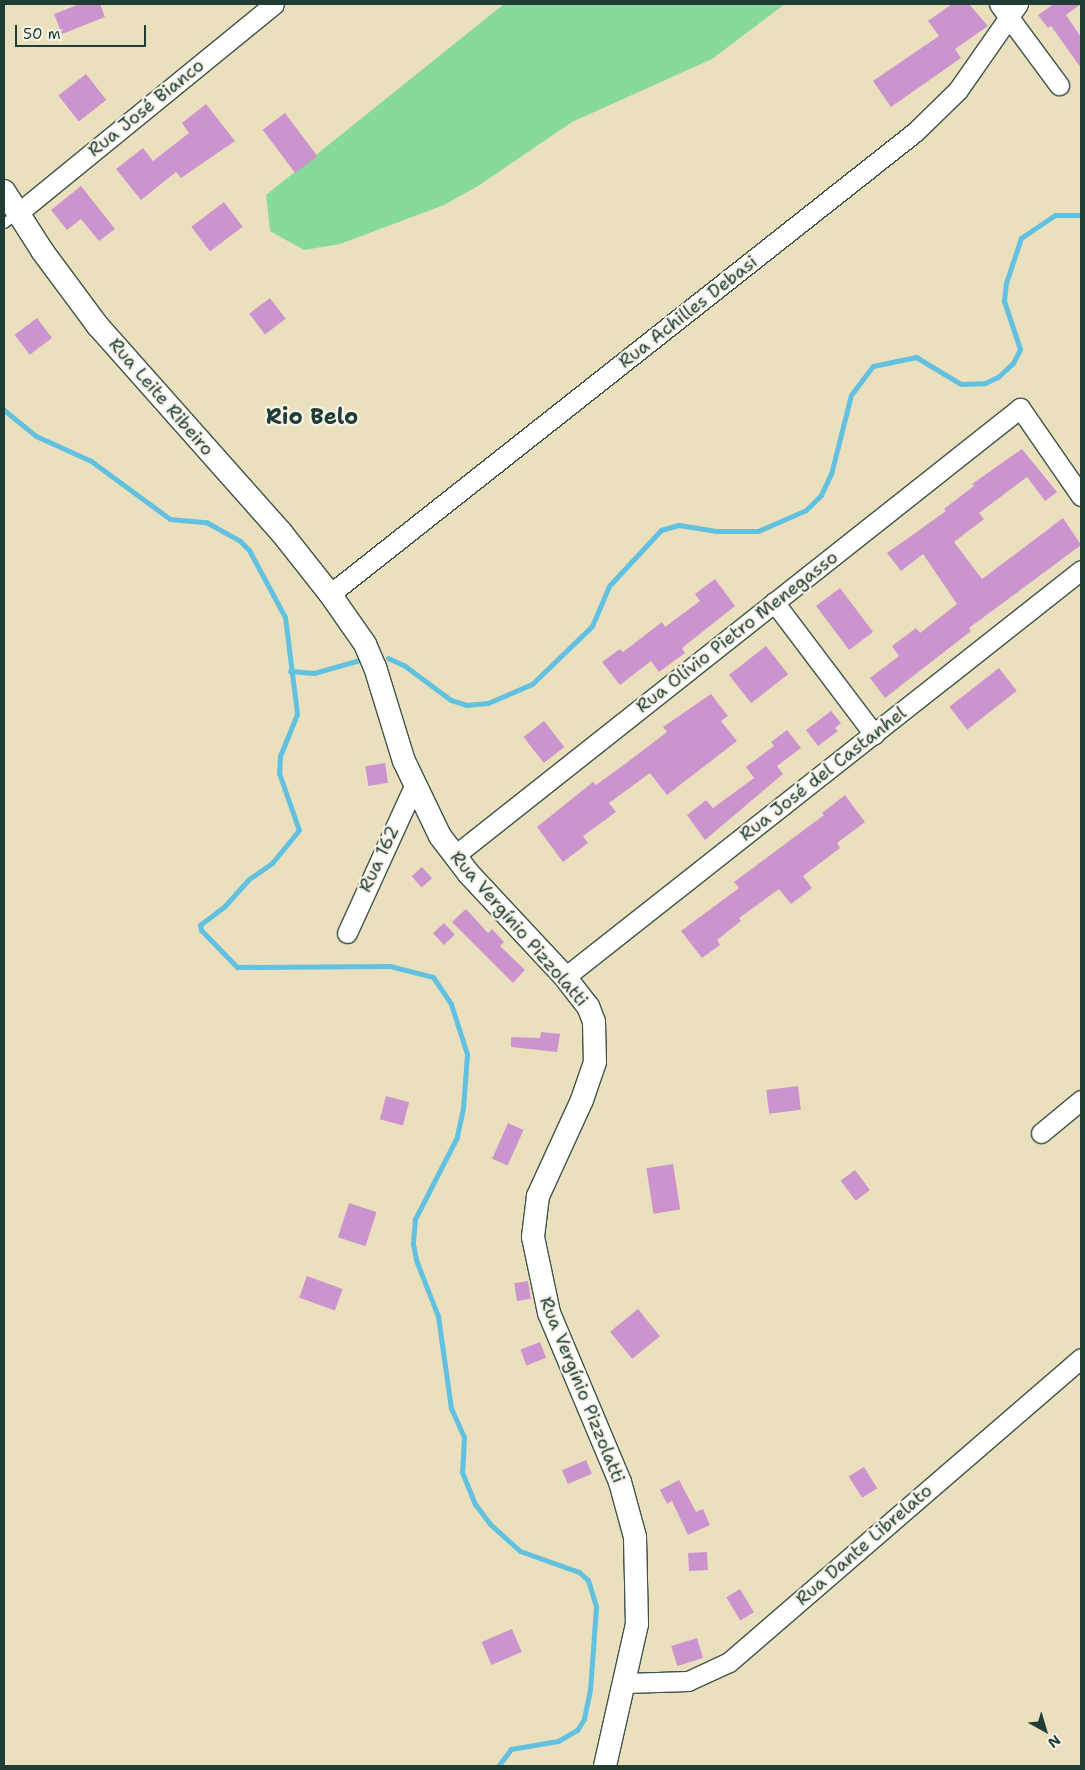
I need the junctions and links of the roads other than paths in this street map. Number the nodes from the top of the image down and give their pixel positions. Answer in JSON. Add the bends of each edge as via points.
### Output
{"nodes":[{"id":1,"x":274,"y":4,"type":"edge"},
{"id":2,"x":1009,"y":8,"type":"edge"},
{"id":3,"x":1059,"y":85,"type":"dead end"},
{"id":4,"x":4,"y":191,"type":"edge"},
{"id":5,"x":11,"y":218,"type":"edge"},
{"id":6,"x":1079,"y":489,"type":"edge"},
{"id":7,"x":1081,"y":570,"type":"edge"},
{"id":8,"x":330,"y":594,"type":"junction"},
{"id":9,"x":774,"y":602,"type":"junction"},
{"id":10,"x":874,"y":734,"type":"junction"},
{"id":11,"x":414,"y":786,"type":"junction"},
{"id":12,"x":454,"y":856,"type":"junction"},
{"id":13,"x":347,"y":933,"type":"dead end"},
{"id":14,"x":566,"y":977,"type":"junction"},
{"id":15,"x":1081,"y":1100,"type":"edge"},
{"id":16,"x":1040,"y":1133,"type":"dead end"},
{"id":17,"x":1081,"y":1358,"type":"edge"},
{"id":18,"x":626,"y":1683,"type":"junction"},
{"id":19,"x":605,"y":1766,"type":"edge"}],
"edges":[{"from":1,"to":5,"type":"street","name":"Rua José Bianco"},
{"from":2,"to":3,"type":"street"},
{"from":2,"to":8,"type":"street","name":"Rua Achilles Debasi","via":[[958,90],[915,132]]},
{"from":4,"to":5,"type":"street","name":"Rua Leite Ribeiro"},
{"from":5,"to":8,"type":"street","name":"Rua Leite Ribeiro","via":[[98,326],[281,532]]},
{"from":6,"to":9,"type":"street","name":"Rua Olívio Pietro Menegasso","via":[[1020,408]]},
{"from":7,"to":10,"type":"street","name":"Rua José del Castanhel"},
{"from":8,"to":11,"type":"street","name":"Rua Vergínio Pizzolatti","via":[[365,644],[376,667]]},
{"from":9,"to":10,"type":"street"},
{"from":9,"to":12,"type":"street","name":"Rua Olívio Pietro Menegasso"},
{"from":10,"to":14,"type":"street","name":"Rua José del Castanhel"},
{"from":11,"to":12,"type":"street","name":"Rua Vergínio Pizzolatti"},
{"from":11,"to":13,"type":"street","name":"Rua 162"},
{"from":12,"to":14,"type":"street","name":"Rua Vergínio Pizzolatti"},
{"from":14,"to":18,"type":"street","name":"Rua Vergínio Pizzolatti","via":[[588,1006],[594,1022],[595,1062],[582,1100],[538,1196],[533,1237],[549,1314],[620,1482],[634,1538],[637,1624]]},
{"from":15,"to":16,"type":"street"},
{"from":17,"to":18,"type":"street","name":"Rua Dante Librelato","via":[[729,1662],[688,1681]]},
{"from":18,"to":19,"type":"street","name":"Rua Vergínio Pizzolatti"}]}
